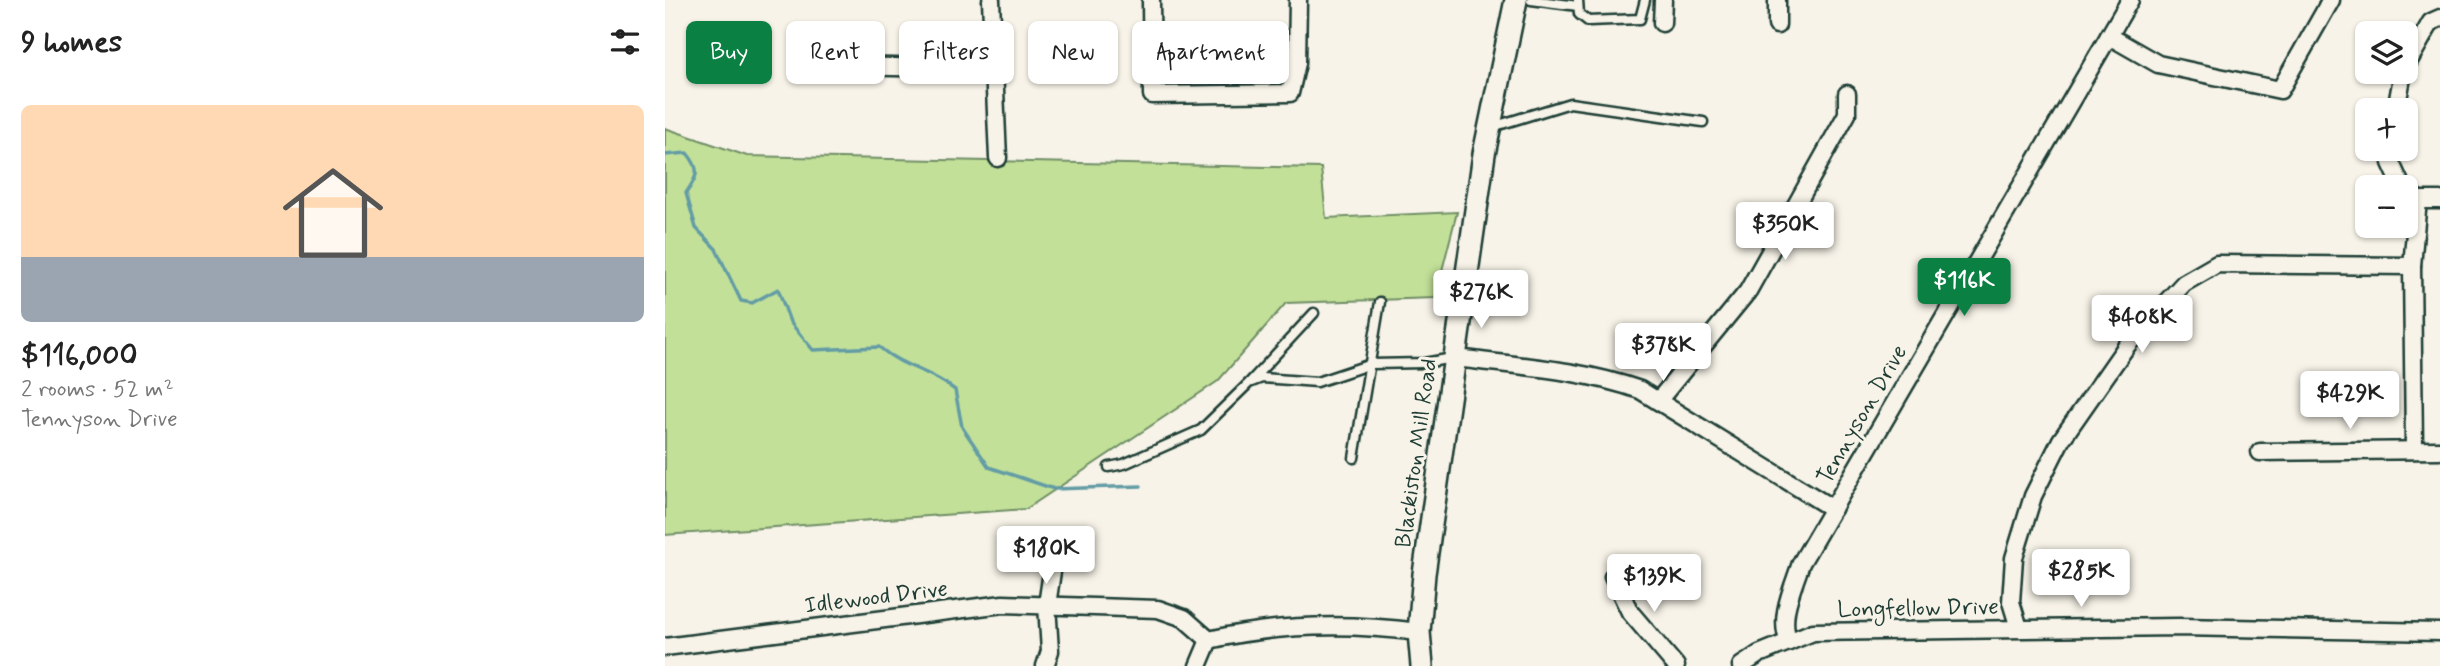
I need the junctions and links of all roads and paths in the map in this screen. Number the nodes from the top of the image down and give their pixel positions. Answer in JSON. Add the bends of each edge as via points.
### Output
{"nodes":[{"id":1,"x":991,"y":0,"type":"edge"},
{"id":2,"x":1151,"y":0,"type":"edge"},
{"id":3,"x":1298,"y":0,"type":"edge"},
{"id":4,"x":1515,"y":0,"type":"edge"},
{"id":5,"x":1531,"y":0,"type":"edge"},
{"id":6,"x":1645,"y":0,"type":"edge"},
{"id":7,"x":1663,"y":0,"type":"edge"},
{"id":8,"x":1777,"y":0,"type":"edge"},
{"id":9,"x":2130,"y":0,"type":"edge"},
{"id":10,"x":2331,"y":0,"type":"edge"},
{"id":11,"x":1578,"y":3,"type":"edge"},
{"id":12,"x":2440,"y":18,"type":"edge"},
{"id":13,"x":991,"y":21,"type":"edge"},
{"id":14,"x":1662,"y":23,"type":"dead end"},
{"id":15,"x":1777,"y":25,"type":"dead end"},
{"id":16,"x":2109,"y":36,"type":"junction"},
{"id":17,"x":2418,"y":45,"type":"edge"},
{"id":18,"x":993,"y":84,"type":"edge"},
{"id":19,"x":1847,"y":94,"type":"dead end"},
{"id":20,"x":1703,"y":121,"type":"dead end"},
{"id":21,"x":1489,"y":127,"type":"junction"},
{"id":22,"x":998,"y":158,"type":"dead end"},
{"id":23,"x":2418,"y":195,"type":"edge"},
{"id":24,"x":2440,"y":200,"type":"edge"},
{"id":25,"x":2411,"y":238,"type":"edge"},
{"id":26,"x":2412,"y":266,"type":"junction"},
{"id":27,"x":1380,"y":302,"type":"dead end"},
{"id":28,"x":1314,"y":313,"type":"dead end"},
{"id":29,"x":1456,"y":358,"type":"junction"},
{"id":30,"x":1371,"y":364,"type":"junction"},
{"id":31,"x":1249,"y":383,"type":"junction"},
{"id":32,"x":1658,"y":401,"type":"junction"},
{"id":33,"x":2414,"y":448,"type":"junction"},
{"id":34,"x":2440,"y":450,"type":"edge"},
{"id":35,"x":2260,"y":452,"type":"dead end"},
{"id":36,"x":1354,"y":458,"type":"dead end"},
{"id":37,"x":1108,"y":467,"type":"dead end"},
{"id":38,"x":1833,"y":509,"type":"junction"},
{"id":39,"x":1057,"y":538,"type":"dead end"},
{"id":40,"x":1613,"y":576,"type":"dead end"},
{"id":41,"x":1048,"y":605,"type":"junction"},
{"id":42,"x":2019,"y":628,"type":"junction"},
{"id":43,"x":1419,"y":632,"type":"junction"},
{"id":44,"x":2440,"y":632,"type":"edge"},
{"id":45,"x":1209,"y":640,"type":"junction"},
{"id":46,"x":1789,"y":642,"type":"junction"},
{"id":47,"x":665,"y":647,"type":"edge"},
{"id":48,"x":1045,"y":666,"type":"edge"},
{"id":49,"x":1198,"y":666,"type":"edge"},
{"id":50,"x":1422,"y":666,"type":"edge"},
{"id":51,"x":1676,"y":666,"type":"edge"},
{"id":52,"x":1741,"y":666,"type":"edge"}],
"edges":[{"from":1,"to":13,"type":"street"},
{"from":2,"to":3,"type":"street","via":[[1152,96],[1290,93],[1297,63]]},
{"from":4,"to":21,"type":"main road","name":"Blackiston Mill Road"},
{"from":5,"to":11,"type":"lane"},
{"from":6,"to":11,"type":"lane","via":[[1643,16],[1636,21],[1588,21],[1579,13]]},
{"from":7,"to":14,"type":"street"},
{"from":8,"to":15,"type":"street"},
{"from":9,"to":16,"type":"street","name":"Tennyson Drive"},
{"from":10,"to":16,"type":"street","via":[[2280,90],[2158,64]]},
{"from":12,"to":17,"type":"street","via":[[2431,22]]},
{"from":16,"to":38,"type":"street","name":"Tennyson Drive"},
{"from":18,"to":22,"type":"street"},
{"from":19,"to":32,"type":"street","via":[[1847,114],[1748,291]]},
{"from":20,"to":21,"type":"lane","via":[[1570,103]]},
{"from":21,"to":29,"type":"main road","name":"Blackiston Mill Road"},
{"from":23,"to":24,"type":"street"},
{"from":25,"to":26,"type":"street"},
{"from":26,"to":33,"type":"street"},
{"from":26,"to":42,"type":"street","via":[[2217,264],[2184,283],[2128,344],[2061,440],[2033,496],[2014,558],[2011,601]]},
{"from":27,"to":30,"type":"lane"},
{"from":28,"to":31,"type":"lane"},
{"from":29,"to":30,"type":"lane"},
{"from":29,"to":32,"type":"street","via":[[1615,381]]},
{"from":29,"to":43,"type":"main road","name":"Blackiston Mill Road"},
{"from":30,"to":31,"type":"lane","via":[[1317,382],[1262,378]]},
{"from":30,"to":36,"type":"lane"},
{"from":31,"to":37,"type":"lane","via":[[1201,430]]},
{"from":32,"to":38,"type":"street"},
{"from":33,"to":34,"type":"street"},
{"from":33,"to":35,"type":"street"},
{"from":38,"to":46,"type":"street","name":"Tennyson Drive","via":[[1801,563],[1783,630]]},
{"from":39,"to":41,"type":"street"},
{"from":40,"to":51,"type":"street","via":[[1630,612]]},
{"from":41,"to":45,"type":"street","name":"Idlewood Drive","via":[[1157,608],[1184,618]]},
{"from":41,"to":47,"type":"street","name":"Idlewood Drive","via":[[1003,604],[924,612]]},
{"from":41,"to":48,"type":"street","via":[[1050,651]]},
{"from":42,"to":44,"type":"street","name":"Longfellow Drive"},
{"from":42,"to":46,"type":"street","name":"Longfellow Drive","via":[[1813,632]]},
{"from":43,"to":45,"type":"street","via":[[1372,626],[1254,629]]},
{"from":43,"to":50,"type":"main road","name":"Blackiston Mill Road"},
{"from":45,"to":49,"type":"street"},
{"from":46,"to":52,"type":"street","name":"Longfellow Drive"}]}
